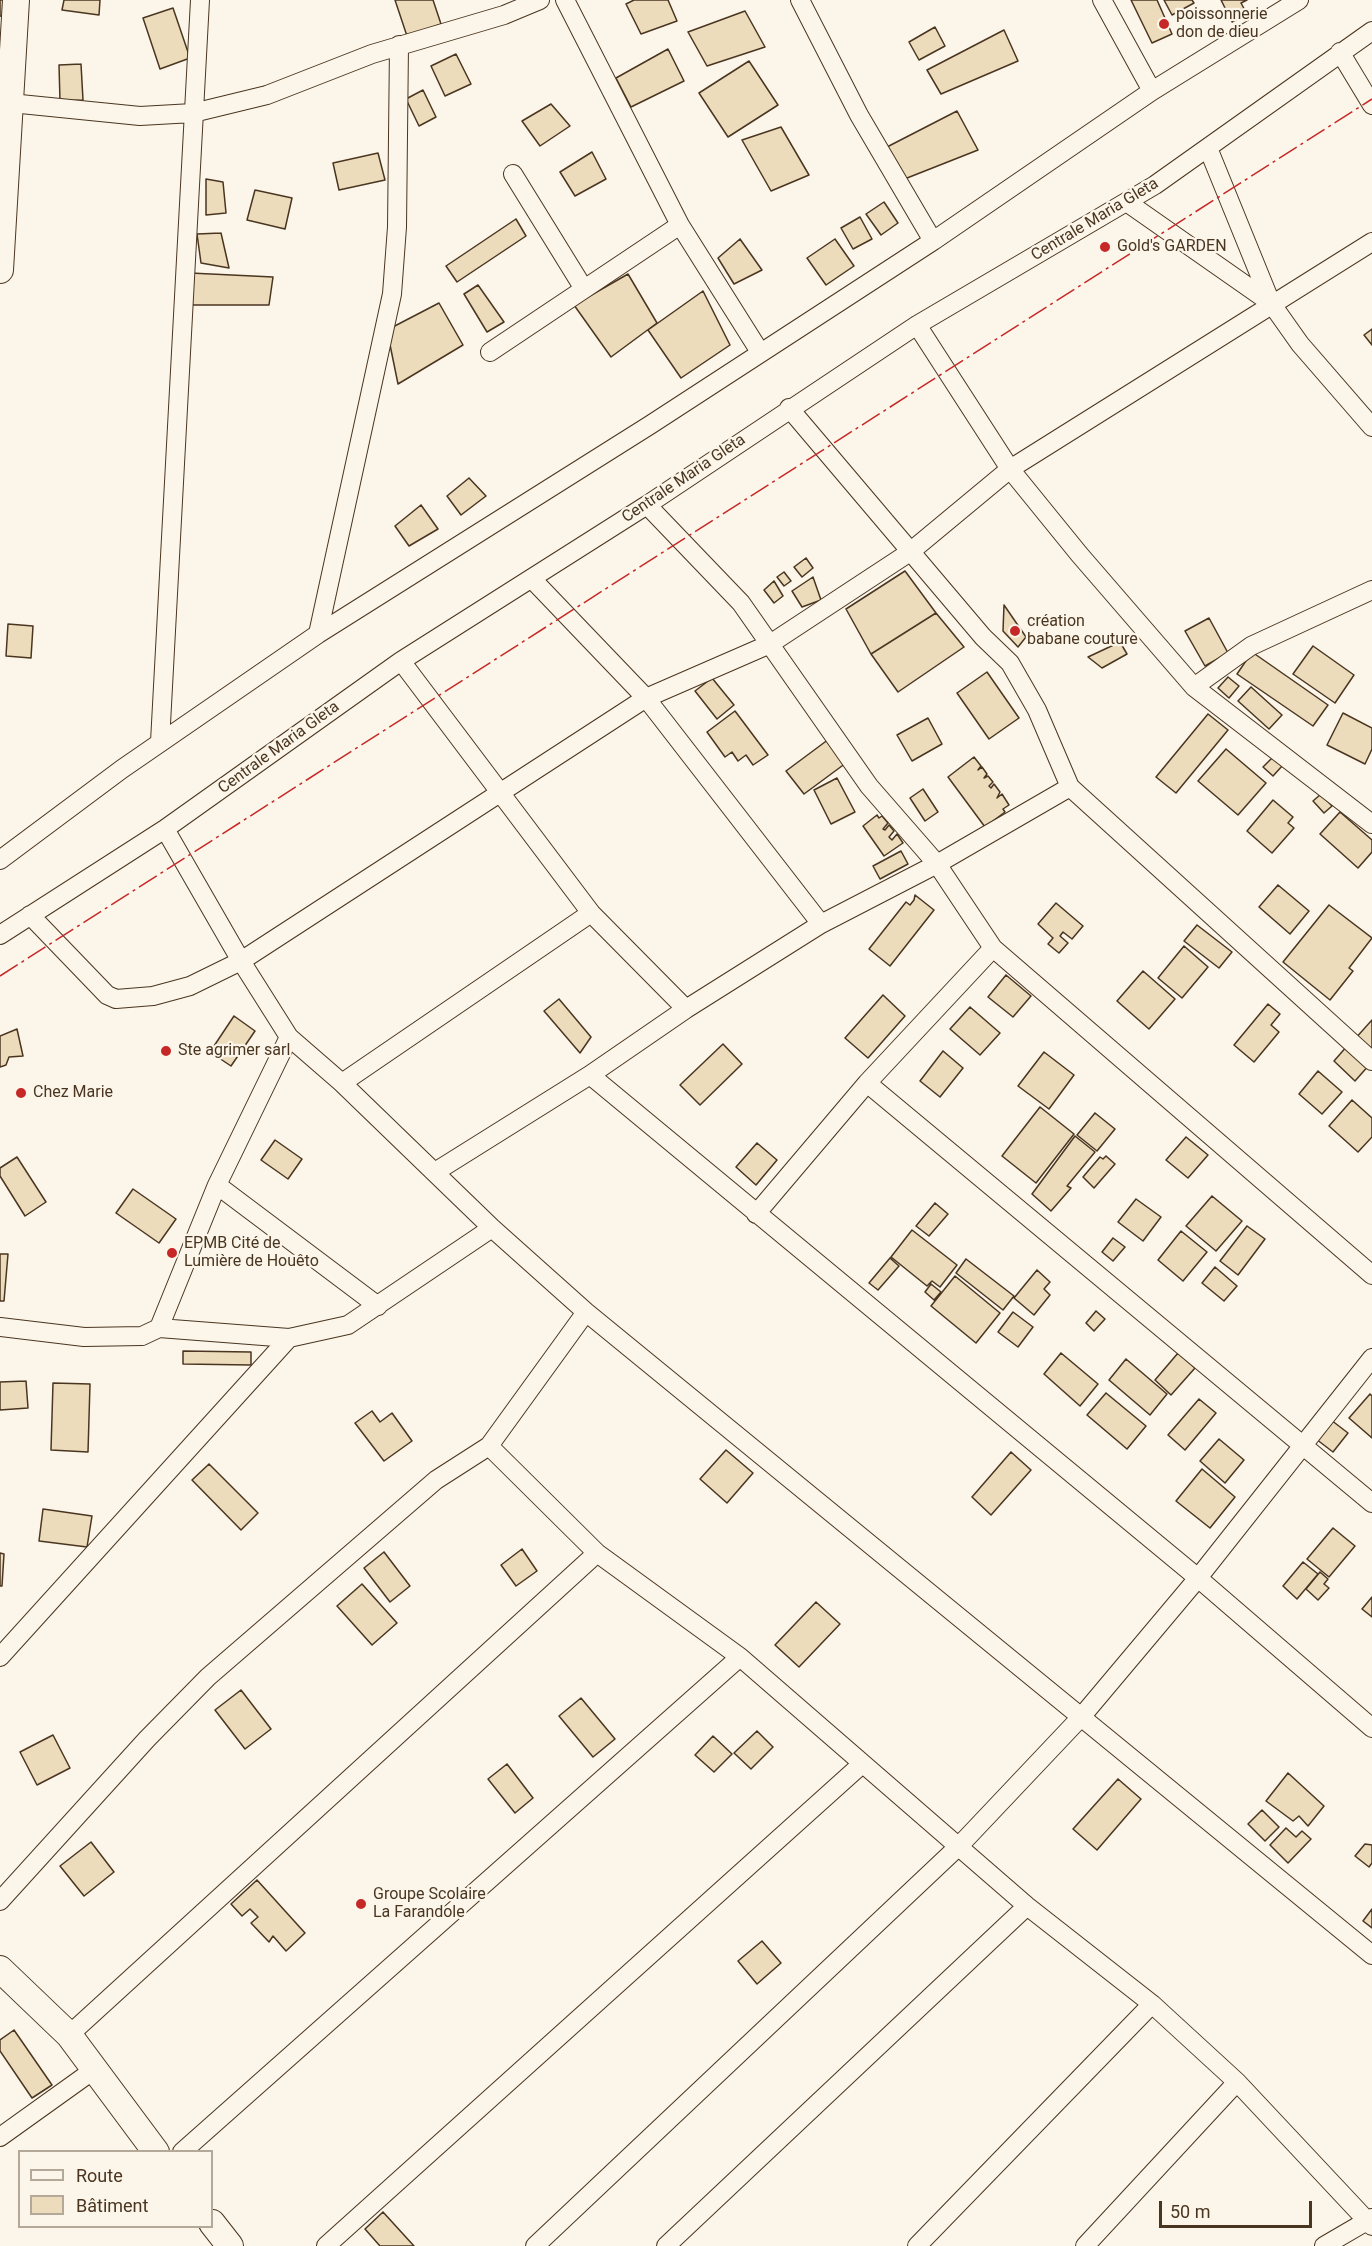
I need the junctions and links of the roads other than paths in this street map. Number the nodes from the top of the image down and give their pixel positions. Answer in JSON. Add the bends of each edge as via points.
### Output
{"nodes":[{"id":1,"x":16,"y":0,"type":"edge"},
{"id":2,"x":200,"y":0,"type":"edge"},
{"id":3,"x":540,"y":0,"type":"edge"},
{"id":4,"x":565,"y":0,"type":"edge"},
{"id":5,"x":800,"y":0,"type":"edge"},
{"id":6,"x":1102,"y":0,"type":"edge"},
{"id":7,"x":1299,"y":0,"type":"edge"},
{"id":8,"x":1372,"y":32,"type":"edge"},
{"id":9,"x":399,"y":45,"type":"junction"},
{"id":10,"x":1340,"y":52,"type":"junction"},
{"id":11,"x":1152,"y":92,"type":"junction"},
{"id":12,"x":5,"y":103,"type":"edge"},
{"id":13,"x":1372,"y":105,"type":"edge"},
{"id":14,"x":193,"y":113,"type":"junction"},
{"id":15,"x":1208,"y":148,"type":"junction"},
{"id":16,"x":513,"y":174,"type":"dead end"},
{"id":17,"x":1128,"y":202,"type":"junction"},
{"id":18,"x":680,"y":225,"type":"junction"},
{"id":19,"x":933,"y":241,"type":"junction"},
{"id":20,"x":1372,"y":242,"type":"edge"},
{"id":21,"x":0,"y":267,"type":"edge"},
{"id":22,"x":584,"y":289,"type":"junction"},
{"id":23,"x":1271,"y":303,"type":"junction"},
{"id":24,"x":916,"y":325,"type":"junction"},
{"id":25,"x":490,"y":352,"type":"dead end"},
{"id":26,"x":760,"y":352,"type":"junction"},
{"id":27,"x":789,"y":408,"type":"junction"},
{"id":28,"x":1372,"y":427,"type":"edge"},
{"id":29,"x":1010,"y":469,"type":"junction"},
{"id":30,"x":647,"y":505,"type":"junction"},
{"id":31,"x":910,"y":552,"type":"junction"},
{"id":32,"x":532,"y":579,"type":"junction"},
{"id":33,"x":1372,"y":590,"type":"edge"},
{"id":34,"x":318,"y":634,"type":"junction"},
{"id":35,"x":770,"y":644,"type":"junction"},
{"id":36,"x":401,"y":661,"type":"junction"},
{"id":37,"x":1194,"y":687,"type":"junction"},
{"id":38,"x":646,"y":698,"type":"junction"},
{"id":39,"x":160,"y":742,"type":"junction"},
{"id":40,"x":1070,"y":787,"type":"junction"},
{"id":41,"x":499,"y":793,"type":"junction"},
{"id":42,"x":1372,"y":824,"type":"edge"},
{"id":43,"x":165,"y":829,"type":"junction"},
{"id":44,"x":0,"y":860,"type":"edge"},
{"id":45,"x":937,"y":864,"type":"junction"},
{"id":46,"x":591,"y":913,"type":"junction"},
{"id":47,"x":30,"y":915,"type":"junction"},
{"id":48,"x":821,"y":924,"type":"junction"},
{"id":49,"x":0,"y":934,"type":"edge"},
{"id":50,"x":993,"y":948,"type":"junction"},
{"id":51,"x":241,"y":961,"type":"junction"},
{"id":52,"x":686,"y":1009,"type":"junction"},
{"id":53,"x":289,"y":1037,"type":"junction"},
{"id":54,"x":1372,"y":1060,"type":"edge"},
{"id":55,"x":590,"y":1075,"type":"junction"},
{"id":56,"x":342,"y":1083,"type":"junction"},
{"id":57,"x":867,"y":1083,"type":"junction"},
{"id":58,"x":435,"y":1172,"type":"junction"},
{"id":59,"x":217,"y":1185,"type":"junction"},
{"id":60,"x":756,"y":1214,"type":"junction"},
{"id":61,"x":492,"y":1228,"type":"junction"},
{"id":62,"x":1372,"y":1275,"type":"edge"},
{"id":63,"x":378,"y":1306,"type":"junction"},
{"id":64,"x":586,"y":1312,"type":"junction"},
{"id":65,"x":0,"y":1327,"type":"edge"},
{"id":66,"x":159,"y":1328,"type":"junction"},
{"id":67,"x":289,"y":1338,"type":"junction"},
{"id":68,"x":1372,"y":1358,"type":"edge"},
{"id":69,"x":1304,"y":1445,"type":"junction"},
{"id":70,"x":489,"y":1446,"type":"junction"},
{"id":71,"x":1372,"y":1503,"type":"edge"},
{"id":72,"x":597,"y":1552,"type":"junction"},
{"id":73,"x":1198,"y":1578,"type":"junction"},
{"id":74,"x":0,"y":1657,"type":"edge"},
{"id":75,"x":740,"y":1657,"type":"junction"},
{"id":76,"x":1082,"y":1716,"type":"junction"},
{"id":77,"x":1372,"y":1728,"type":"edge"},
{"id":78,"x":862,"y":1764,"type":"junction"},
{"id":79,"x":960,"y":1845,"type":"junction"},
{"id":80,"x":0,"y":1900,"type":"edge"},
{"id":81,"x":1027,"y":1906,"type":"junction"},
{"id":82,"x":1372,"y":1955,"type":"edge"},
{"id":83,"x":0,"y":1969,"type":"edge"},
{"id":84,"x":1152,"y":2004,"type":"junction"},
{"id":85,"x":69,"y":2035,"type":"junction"},
{"id":86,"x":95,"y":2069,"type":"junction"},
{"id":87,"x":1236,"y":2082,"type":"junction"},
{"id":88,"x":0,"y":2137,"type":"edge"},
{"id":89,"x":155,"y":2150,"type":"edge"},
{"id":90,"x":183,"y":2150,"type":"edge"},
{"id":91,"x":1370,"y":2222,"type":"edge"},
{"id":92,"x":213,"y":2224,"type":"edge"},
{"id":93,"x":230,"y":2246,"type":"edge"},
{"id":94,"x":326,"y":2246,"type":"edge"},
{"id":95,"x":534,"y":2246,"type":"edge"},
{"id":96,"x":666,"y":2246,"type":"edge"},
{"id":97,"x":917,"y":2246,"type":"edge"},
{"id":98,"x":1085,"y":2246,"type":"edge"},
{"id":99,"x":1324,"y":2246,"type":"edge"}],
"edges":[{"from":1,"to":12,"type":"street"},
{"from":2,"to":14,"type":"street"},
{"from":3,"to":9,"type":"street","via":[[504,15]]},
{"from":4,"to":18,"type":"street"},
{"from":5,"to":19,"type":"street","via":[[859,115]]},
{"from":6,"to":11,"type":"street"},
{"from":7,"to":11,"type":"street"},
{"from":8,"to":10,"type":"street","name":"Centrale Maria Gleta"},
{"from":9,"to":14,"type":"street","via":[[267,95]]},
{"from":9,"to":34,"type":"street","via":[[397,227],[392,294]]},
{"from":10,"to":13,"type":"street"},
{"from":10,"to":15,"type":"street","name":"Centrale Maria Gleta"},
{"from":11,"to":19,"type":"street"},
{"from":12,"to":14,"type":"street","via":[[140,116]]},
{"from":12,"to":21,"type":"street"},
{"from":14,"to":39,"type":"street"},
{"from":15,"to":17,"type":"street","name":"Centrale Maria Gleta"},
{"from":15,"to":23,"type":"street"},
{"from":16,"to":22,"type":"street"},
{"from":17,"to":23,"type":"street"},
{"from":17,"to":24,"type":"street","name":"Centrale Maria Gleta"},
{"from":18,"to":22,"type":"street"},
{"from":18,"to":26,"type":"street"},
{"from":19,"to":26,"type":"street"},
{"from":20,"to":23,"type":"street"},
{"from":22,"to":25,"type":"street"},
{"from":23,"to":28,"type":"street","via":[[1300,344]]},
{"from":23,"to":29,"type":"street"},
{"from":24,"to":27,"type":"street","name":"Centrale Maria Gleta"},
{"from":24,"to":29,"type":"street"},
{"from":26,"to":34,"type":"street"},
{"from":27,"to":30,"type":"street","name":"Centrale Maria Gleta"},
{"from":27,"to":31,"type":"street"},
{"from":29,"to":31,"type":"street"},
{"from":29,"to":37,"type":"street"},
{"from":30,"to":32,"type":"street","name":"Centrale Maria Gleta"},
{"from":30,"to":35,"type":"street","via":[[741,603]]},
{"from":31,"to":35,"type":"street"},
{"from":31,"to":40,"type":"street","via":[[982,637],[1010,663],[1037,710]]},
{"from":32,"to":36,"type":"street","name":"Centrale Maria Gleta"},
{"from":32,"to":38,"type":"street"},
{"from":33,"to":37,"type":"street","via":[[1251,646]]},
{"from":34,"to":39,"type":"street"},
{"from":35,"to":38,"type":"street"},
{"from":35,"to":45,"type":"street","via":[[869,786]]},
{"from":36,"to":41,"type":"street"},
{"from":36,"to":43,"type":"street","name":"Centrale Maria Gleta"},
{"from":37,"to":42,"type":"street"},
{"from":38,"to":41,"type":"street"},
{"from":38,"to":48,"type":"street"},
{"from":39,"to":44,"type":"street"},
{"from":40,"to":45,"type":"street"},
{"from":40,"to":54,"type":"street"},
{"from":41,"to":46,"type":"street"},
{"from":41,"to":51,"type":"street"},
{"from":43,"to":47,"type":"street","name":"Centrale Maria Gleta"},
{"from":43,"to":51,"type":"street"},
{"from":45,"to":48,"type":"street"},
{"from":45,"to":50,"type":"street"},
{"from":46,"to":52,"type":"street"},
{"from":46,"to":56,"type":"street"},
{"from":47,"to":49,"type":"street","name":"Centrale Maria Gleta"},
{"from":47,"to":51,"type":"street","via":[[107,995],[116,999],[153,996],[190,986]]},
{"from":48,"to":52,"type":"street"},
{"from":50,"to":57,"type":"street"},
{"from":50,"to":62,"type":"street"},
{"from":51,"to":53,"type":"street"},
{"from":52,"to":55,"type":"street"},
{"from":53,"to":56,"type":"street"},
{"from":53,"to":59,"type":"street"},
{"from":55,"to":58,"type":"street"},
{"from":55,"to":60,"type":"street"},
{"from":56,"to":58,"type":"street"},
{"from":57,"to":60,"type":"street"},
{"from":57,"to":69,"type":"street"},
{"from":58,"to":61,"type":"street"},
{"from":59,"to":63,"type":"street"},
{"from":59,"to":66,"type":"street"},
{"from":60,"to":73,"type":"street"},
{"from":61,"to":63,"type":"street"},
{"from":61,"to":64,"type":"street"},
{"from":63,"to":67,"type":"street","via":[[348,1325]]},
{"from":64,"to":70,"type":"street"},
{"from":64,"to":76,"type":"street"},
{"from":65,"to":66,"type":"street","via":[[84,1337],[142,1336]]},
{"from":66,"to":67,"type":"street"},
{"from":67,"to":74,"type":"street"},
{"from":68,"to":69,"type":"street"},
{"from":69,"to":71,"type":"street"},
{"from":69,"to":73,"type":"street"},
{"from":70,"to":72,"type":"street"},
{"from":70,"to":80,"type":"street","via":[[436,1480],[208,1677]]},
{"from":72,"to":75,"type":"street"},
{"from":72,"to":85,"type":"street"},
{"from":73,"to":76,"type":"street"},
{"from":73,"to":77,"type":"street"},
{"from":75,"to":78,"type":"street"},
{"from":75,"to":90,"type":"street"},
{"from":76,"to":79,"type":"street"},
{"from":76,"to":82,"type":"street"},
{"from":78,"to":79,"type":"street"},
{"from":78,"to":94,"type":"street"},
{"from":79,"to":81,"type":"street"},
{"from":79,"to":95,"type":"street"},
{"from":81,"to":84,"type":"street"},
{"from":81,"to":96,"type":"street"},
{"from":83,"to":85,"type":"street"},
{"from":84,"to":87,"type":"street"},
{"from":84,"to":97,"type":"street"},
{"from":85,"to":86,"type":"street"},
{"from":86,"to":88,"type":"street"},
{"from":86,"to":89,"type":"street"},
{"from":87,"to":91,"type":"street"},
{"from":87,"to":98,"type":"street"},
{"from":91,"to":99,"type":"street"},
{"from":92,"to":93,"type":"street"}]}
